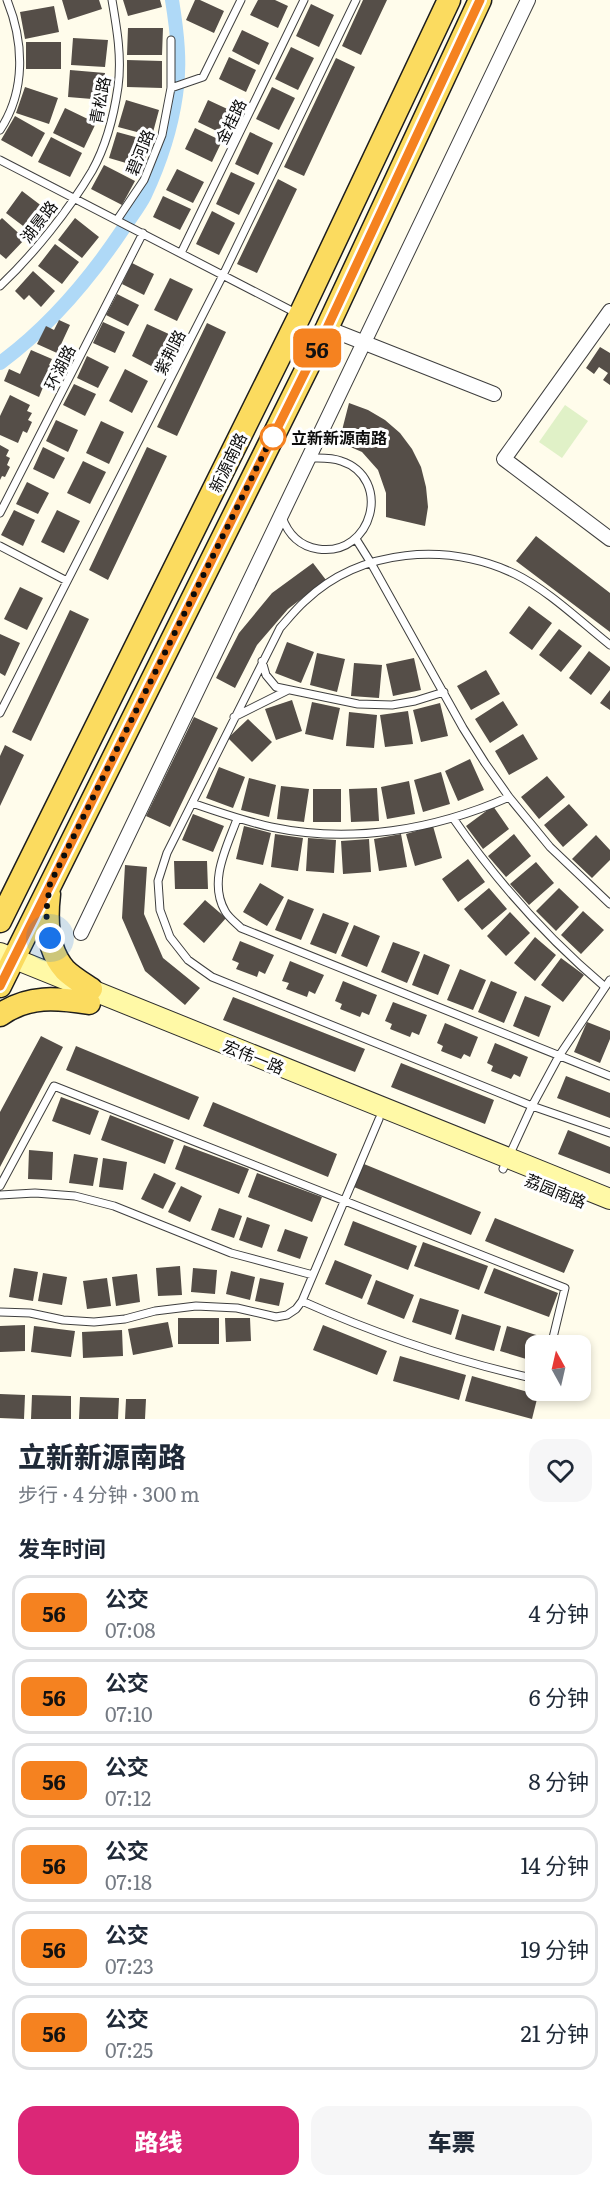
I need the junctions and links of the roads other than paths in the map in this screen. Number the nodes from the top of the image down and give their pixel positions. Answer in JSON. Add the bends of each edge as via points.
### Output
{"nodes":[{"id":1,"x":7,"y":0,"type":"edge"},
{"id":2,"x":112,"y":0,"type":"edge"},
{"id":3,"x":241,"y":0,"type":"edge"},
{"id":4,"x":304,"y":0,"type":"edge"},
{"id":5,"x":356,"y":0,"type":"edge"},
{"id":6,"x":449,"y":0,"type":"edge"},
{"id":7,"x":480,"y":0,"type":"edge"},
{"id":8,"x":528,"y":0,"type":"edge"},
{"id":9,"x":171,"y":40,"type":"dead end"},
{"id":10,"x":171,"y":88,"type":"junction"},
{"id":11,"x":0,"y":130,"type":"edge"},
{"id":12,"x":0,"y":160,"type":"edge"},
{"id":13,"x":73,"y":198,"type":"junction"},
{"id":14,"x":117,"y":220,"type":"junction"},
{"id":15,"x":143,"y":233,"type":"junction"},
{"id":16,"x":181,"y":253,"type":"junction"},
{"id":17,"x":224,"y":275,"type":"junction"},
{"id":18,"x":0,"y":286,"type":"edge"},
{"id":19,"x":610,"y":311,"type":"edge"},
{"id":20,"x":300,"y":315,"type":"junction"},
{"id":21,"x":327,"y":328,"type":"junction"},
{"id":22,"x":363,"y":343,"type":"junction"},
{"id":23,"x":494,"y":394,"type":"dead end"},
{"id":24,"x":308,"y":458,"type":"junction"},
{"id":25,"x":0,"y":513,"type":"edge"},
{"id":26,"x":281,"y":515,"type":"junction"},
{"id":27,"x":356,"y":539,"type":"junction"},
{"id":28,"x":610,"y":539,"type":"edge"},
{"id":29,"x":0,"y":546,"type":"edge"},
{"id":30,"x":371,"y":563,"type":"junction"},
{"id":31,"x":67,"y":581,"type":"junction"},
{"id":32,"x":610,"y":645,"type":"edge"},
{"id":33,"x":262,"y":661,"type":"junction"},
{"id":34,"x":288,"y":690,"type":"junction"},
{"id":35,"x":444,"y":692,"type":"junction"},
{"id":36,"x":0,"y":712,"type":"edge"},
{"id":37,"x":234,"y":717,"type":"junction"},
{"id":38,"x":508,"y":797,"type":"junction"},
{"id":39,"x":192,"y":803,"type":"junction"},
{"id":40,"x":453,"y":818,"type":"junction"},
{"id":41,"x":237,"y":819,"type":"junction"},
{"id":42,"x":20,"y":880,"type":"junction"},
{"id":43,"x":50,"y":884,"type":"junction"},
{"id":44,"x":610,"y":904,"type":"edge"},
{"id":45,"x":0,"y":909,"type":"edge"},
{"id":46,"x":0,"y":921,"type":"edge"},
{"id":47,"x":81,"y":933,"type":"dead end"},
{"id":48,"x":4,"y":967,"type":"edge"},
{"id":49,"x":610,"y":980,"type":"edge"},
{"id":50,"x":604,"y":987,"type":"junction"},
{"id":51,"x":90,"y":996,"type":"junction"},
{"id":52,"x":0,"y":1015,"type":"edge"},
{"id":53,"x":559,"y":1056,"type":"junction"},
{"id":54,"x":610,"y":1076,"type":"edge"},
{"id":55,"x":532,"y":1106,"type":"junction"},
{"id":56,"x":379,"y":1119,"type":"junction"},
{"id":57,"x":610,"y":1133,"type":"edge"},
{"id":58,"x":506,"y":1164,"type":"junction"},
{"id":59,"x":0,"y":1186,"type":"edge"},
{"id":60,"x":0,"y":1195,"type":"edge"},
{"id":61,"x":610,"y":1198,"type":"edge"},
{"id":62,"x":344,"y":1201,"type":"junction"},
{"id":63,"x":610,"y":1211,"type":"edge"},
{"id":64,"x":313,"y":1275,"type":"junction"},
{"id":65,"x":302,"y":1301,"type":"junction"},
{"id":66,"x":0,"y":1312,"type":"edge"},
{"id":67,"x":554,"y":1335,"type":"edge"},
{"id":68,"x":525,"y":1376,"type":"edge"}],
"edges":[{"from":1,"to":11,"type":"lane","via":[[16,24],[20,75]]},
{"from":2,"to":13,"type":"lane","name":"青松路","via":[[119,43],[118,87],[109,129],[92,170]]},
{"from":3,"to":10,"type":"lane","via":[[203,77]]},
{"from":4,"to":16,"type":"lane","name":"金桂路"},
{"from":5,"to":17,"type":"lane","name":"紫荆路"},
{"from":6,"to":20,"type":"main road","name":"新源南路"},
{"from":7,"to":21,"type":"main road","name":"新源南路"},
{"from":8,"to":22,"type":"street"},
{"from":9,"to":10,"type":"lane","name":"碧河路"},
{"from":10,"to":14,"type":"lane","name":"碧河路","via":[[162,135],[144,180]]},
{"from":12,"to":13,"type":"lane"},
{"from":13,"to":14,"type":"lane"},
{"from":13,"to":18,"type":"lane","name":"湖景路","via":[[43,239]]},
{"from":14,"to":15,"type":"lane"},
{"from":15,"to":16,"type":"lane"},
{"from":15,"to":25,"type":"lane","name":"环湖路"},
{"from":16,"to":17,"type":"lane"},
{"from":17,"to":20,"type":"lane"},
{"from":17,"to":31,"type":"lane","name":"紫荆路"},
{"from":19,"to":28,"type":"street","via":[[504,459]]},
{"from":20,"to":42,"type":"main road","name":"新源南路"},
{"from":21,"to":22,"type":"street"},
{"from":21,"to":43,"type":"main road","name":"新源南路"},
{"from":22,"to":23,"type":"street"},
{"from":22,"to":24,"type":"street"},
{"from":24,"to":26,"type":"street"},
{"from":24,"to":27,"type":"lane","via":[[343,461],[366,482],[371,512]]},
{"from":26,"to":27,"type":"lane","via":[[286,529],[311,548],[334,549]]},
{"from":26,"to":47,"type":"street"},
{"from":27,"to":30,"type":"lane"},
{"from":29,"to":31,"type":"lane"},
{"from":30,"to":32,"type":"lane","via":[[408,555],[445,554],[482,561],[516,575]]},
{"from":30,"to":33,"type":"lane","via":[[337,578],[306,600],[280,628]]},
{"from":30,"to":35,"type":"lane"},
{"from":31,"to":36,"type":"lane","name":"紫荆路"},
{"from":33,"to":34,"type":"lane","via":[[266,675],[276,687]]},
{"from":33,"to":37,"type":"lane"},
{"from":34,"to":35,"type":"lane","via":[[358,704],[392,705]]},
{"from":34,"to":37,"type":"lane"},
{"from":35,"to":38,"type":"lane"},
{"from":37,"to":39,"type":"lane"},
{"from":38,"to":40,"type":"lane"},
{"from":38,"to":44,"type":"lane","via":[[550,847]]},
{"from":39,"to":41,"type":"lane"},
{"from":39,"to":55,"type":"lane","via":[[158,881],[159,910],[170,937],[188,960],[212,977]]},
{"from":40,"to":41,"type":"lane","via":[[400,830],[345,834],[273,828]]},
{"from":40,"to":50,"type":"lane","via":[[522,908]]},
{"from":41,"to":53,"type":"lane","via":[[219,866],[217,889],[225,911],[241,928]]},
{"from":42,"to":45,"type":"main road"},
{"from":42,"to":46,"type":"main road","name":"新源南路"},
{"from":43,"to":48,"type":"main road","name":"新源南路"},
{"from":43,"to":51,"type":"main road","via":[[46,913],[55,956]]},
{"from":48,"to":51,"type":"main road","name":"宏伟一路"},
{"from":49,"to":50,"type":"lane"},
{"from":50,"to":53,"type":"lane"},
{"from":51,"to":52,"type":"main road","via":[[36,999]]},
{"from":51,"to":56,"type":"main road","name":"宏伟一路"},
{"from":51,"to":58,"type":"main road","name":"宏伟一路"},
{"from":53,"to":54,"type":"lane"},
{"from":53,"to":55,"type":"lane"},
{"from":55,"to":57,"type":"lane"},
{"from":55,"to":58,"type":"lane"},
{"from":56,"to":58,"type":"main road","name":"宏伟一路"},
{"from":56,"to":62,"type":"lane"},
{"from":58,"to":61,"type":"main road","name":"荔园南路"},
{"from":58,"to":63,"type":"main road","name":"荔园南路"},
{"from":59,"to":62,"type":"lane","via":[[54,1086]]},
{"from":60,"to":64,"type":"lane","via":[[75,1196],[114,1206],[231,1253]]},
{"from":62,"to":64,"type":"lane"},
{"from":62,"to":67,"type":"lane","via":[[565,1288]]},
{"from":64,"to":65,"type":"lane"},
{"from":65,"to":66,"type":"lane","via":[[296,1310],[276,1317],[237,1308],[196,1306],[94,1322]]},
{"from":65,"to":68,"type":"lane","via":[[420,1348]]}]}
